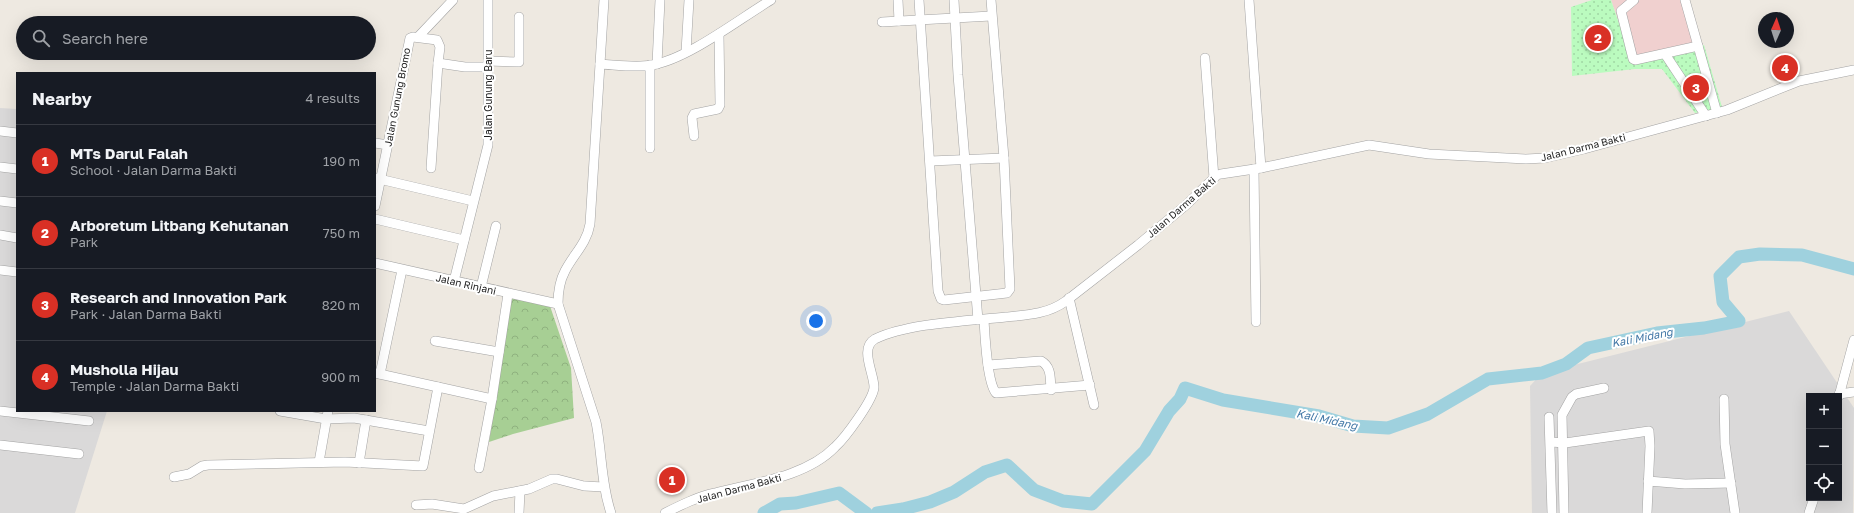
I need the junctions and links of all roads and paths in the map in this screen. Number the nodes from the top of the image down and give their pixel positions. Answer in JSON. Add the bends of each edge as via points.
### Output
{"nodes":[{"id":1,"x":453,"y":0,"type":"edge"},
{"id":2,"x":488,"y":0,"type":"edge"},
{"id":3,"x":604,"y":0,"type":"edge"},
{"id":4,"x":660,"y":0,"type":"edge"},
{"id":5,"x":689,"y":0,"type":"edge"},
{"id":6,"x":771,"y":0,"type":"edge"},
{"id":7,"x":898,"y":0,"type":"edge"},
{"id":8,"x":919,"y":0,"type":"edge"},
{"id":9,"x":954,"y":0,"type":"edge"},
{"id":10,"x":991,"y":0,"type":"edge"},
{"id":11,"x":1249,"y":0,"type":"edge"},
{"id":12,"x":1634,"y":0,"type":"edge"},
{"id":13,"x":1685,"y":0,"type":"edge"},
{"id":14,"x":991,"y":16,"type":"junction"},
{"id":15,"x":519,"y":18,"type":"dead end"},
{"id":16,"x":955,"y":18,"type":"junction"},
{"id":17,"x":920,"y":20,"type":"junction"},
{"id":18,"x":899,"y":21,"type":"junction"},
{"id":19,"x":882,"y":22,"type":"dead end"},
{"id":20,"x":719,"y":34,"type":"junction"},
{"id":21,"x":418,"y":37,"type":"junction"},
{"id":22,"x":1698,"y":46,"type":"junction"},
{"id":23,"x":686,"y":52,"type":"junction"},
{"id":24,"x":1665,"y":54,"type":"junction"},
{"id":25,"x":1205,"y":58,"type":"dead end"},
{"id":26,"x":438,"y":63,"type":"junction"},
{"id":27,"x":488,"y":64,"type":"junction"},
{"id":28,"x":600,"y":64,"type":"junction"},
{"id":29,"x":653,"y":65,"type":"junction"},
{"id":30,"x":1854,"y":70,"type":"edge"},
{"id":31,"x":1717,"y":113,"type":"junction"},
{"id":32,"x":1706,"y":116,"type":"junction"},
{"id":33,"x":0,"y":131,"type":"edge"},
{"id":34,"x":16,"y":133,"type":"edge"},
{"id":35,"x":694,"y":136,"type":"dead end"},
{"id":36,"x":376,"y":143,"type":"edge"},
{"id":37,"x":388,"y":145,"type":"junction"},
{"id":38,"x":650,"y":148,"type":"dead end"},
{"id":39,"x":966,"y":158,"type":"junction"},
{"id":40,"x":1004,"y":158,"type":"junction"},
{"id":41,"x":930,"y":161,"type":"junction"},
{"id":42,"x":0,"y":167,"type":"edge"},
{"id":43,"x":431,"y":168,"type":"dead end"},
{"id":44,"x":1257,"y":168,"type":"junction"},
{"id":45,"x":16,"y":169,"type":"edge"},
{"id":46,"x":1214,"y":178,"type":"junction"},
{"id":47,"x":378,"y":179,"type":"edge"},
{"id":48,"x":376,"y":197,"type":"edge"},
{"id":49,"x":0,"y":201,"type":"edge"},
{"id":50,"x":473,"y":201,"type":"junction"},
{"id":51,"x":16,"y":203,"type":"edge"},
{"id":52,"x":376,"y":220,"type":"edge"},
{"id":53,"x":496,"y":226,"type":"dead end"},
{"id":54,"x":0,"y":235,"type":"edge"},
{"id":55,"x":16,"y":238,"type":"edge"},
{"id":56,"x":464,"y":240,"type":"junction"},
{"id":57,"x":376,"y":263,"type":"edge"},
{"id":58,"x":0,"y":270,"type":"edge"},
{"id":59,"x":402,"y":270,"type":"junction"},
{"id":60,"x":16,"y":272,"type":"edge"},
{"id":61,"x":454,"y":281,"type":"junction"},
{"id":62,"x":481,"y":287,"type":"junction"},
{"id":63,"x":508,"y":294,"type":"junction"},
{"id":64,"x":975,"y":296,"type":"junction"},
{"id":65,"x":1069,"y":298,"type":"junction"},
{"id":66,"x":558,"y":304,"type":"junction"},
{"id":67,"x":981,"y":320,"type":"junction"},
{"id":68,"x":1256,"y":322,"type":"dead end"},
{"id":69,"x":1854,"y":340,"type":"edge"},
{"id":70,"x":435,"y":341,"type":"dead end"},
{"id":71,"x":499,"y":352,"type":"junction"},
{"id":72,"x":988,"y":365,"type":"junction"},
{"id":73,"x":377,"y":374,"type":"edge"},
{"id":74,"x":1090,"y":386,"type":"junction"},
{"id":75,"x":438,"y":387,"type":"junction"},
{"id":76,"x":1604,"y":388,"type":"dead end"},
{"id":77,"x":1051,"y":390,"type":"junction"},
{"id":78,"x":1854,"y":392,"type":"edge"},
{"id":79,"x":1840,"y":393,"type":"edge"},
{"id":80,"x":1842,"y":394,"type":"edge"},
{"id":81,"x":492,"y":399,"type":"junction"},
{"id":82,"x":1724,"y":399,"type":"dead end"},
{"id":83,"x":1094,"y":406,"type":"dead end"},
{"id":84,"x":0,"y":411,"type":"edge"},
{"id":85,"x":292,"y":412,"type":"edge"},
{"id":86,"x":355,"y":414,"type":"edge"},
{"id":87,"x":327,"y":415,"type":"edge"},
{"id":88,"x":1549,"y":417,"type":"dead end"},
{"id":89,"x":366,"y":420,"type":"junction"},
{"id":90,"x":90,"y":421,"type":"dead end"},
{"id":91,"x":430,"y":431,"type":"junction"},
{"id":92,"x":1551,"y":442,"type":"junction"},
{"id":93,"x":1563,"y":443,"type":"junction"},
{"id":94,"x":0,"y":445,"type":"edge"},
{"id":95,"x":79,"y":454,"type":"dead end"},
{"id":96,"x":319,"y":462,"type":"junction"},
{"id":97,"x":359,"y":463,"type":"junction"},
{"id":98,"x":479,"y":468,"type":"dead end"},
{"id":99,"x":174,"y":477,"type":"dead end"},
{"id":100,"x":1648,"y":481,"type":"junction"},
{"id":101,"x":1731,"y":483,"type":"junction"},
{"id":102,"x":604,"y":487,"type":"junction"},
{"id":103,"x":520,"y":491,"type":"junction"},
{"id":104,"x":1813,"y":501,"type":"edge"},
{"id":105,"x":416,"y":505,"type":"dead end"},
{"id":106,"x":519,"y":513,"type":"edge"},
{"id":107,"x":611,"y":513,"type":"edge"},
{"id":108,"x":665,"y":513,"type":"edge"},
{"id":109,"x":1552,"y":513,"type":"edge"},
{"id":110,"x":1564,"y":513,"type":"edge"},
{"id":111,"x":1647,"y":513,"type":"edge"},
{"id":112,"x":1735,"y":513,"type":"edge"},
{"id":113,"x":1809,"y":513,"type":"edge"}],
"edges":[{"from":1,"to":21,"type":"street"},
{"from":2,"to":27,"type":"street","name":"Jalan Gunung Baru"},
{"from":3,"to":28,"type":"street"},
{"from":4,"to":29,"type":"street"},
{"from":5,"to":23,"type":"street"},
{"from":6,"to":20,"type":"street"},
{"from":7,"to":18,"type":"street"},
{"from":8,"to":17,"type":"street"},
{"from":9,"to":16,"type":"street"},
{"from":10,"to":14,"type":"street"},
{"from":11,"to":44,"type":"street"},
{"from":12,"to":24,"type":"street","via":[[1621,11],[1631,56],[1635,60]]},
{"from":13,"to":22,"type":"street"},
{"from":14,"to":16,"type":"street"},
{"from":14,"to":40,"type":"street"},
{"from":15,"to":27,"type":"street","via":[[519,62]]},
{"from":16,"to":17,"type":"street"},
{"from":16,"to":39,"type":"street"},
{"from":17,"to":18,"type":"street"},
{"from":17,"to":41,"type":"street"},
{"from":18,"to":19,"type":"street"},
{"from":20,"to":23,"type":"street"},
{"from":20,"to":35,"type":"street","via":[[720,105],[718,109],[694,114]]},
{"from":21,"to":26,"type":"street","name":"Jalan Gunung Bromo","via":[[437,40],[440,47]]},
{"from":21,"to":37,"type":"street","name":"Jalan Gunung Bromo","via":[[409,40]]},
{"from":22,"to":24,"type":"street"},
{"from":22,"to":31,"type":"street"},
{"from":23,"to":29,"type":"street"},
{"from":24,"to":32,"type":"street"},
{"from":25,"to":46,"type":"street"},
{"from":26,"to":27,"type":"street","via":[[465,67]]},
{"from":26,"to":43,"type":"street"},
{"from":27,"to":50,"type":"street","name":"Jalan Gunung Baru","via":[[488,145]]},
{"from":28,"to":29,"type":"street"},
{"from":28,"to":66,"type":"street","via":[[590,224],[585,241],[563,275]]},
{"from":29,"to":38,"type":"street"},
{"from":30,"to":31,"type":"street","name":"Jalan Darma Bakti","via":[[1796,82]]},
{"from":31,"to":32,"type":"street","name":"Jalan Darma Bakti"},
{"from":32,"to":44,"type":"street","name":"Jalan Darma Bakti","via":[[1545,158],[1429,154],[1369,145]]},
{"from":33,"to":34,"type":"street"},
{"from":36,"to":37,"type":"street"},
{"from":37,"to":47,"type":"street","name":"Jalan Gunung Bromo"},
{"from":39,"to":40,"type":"street"},
{"from":39,"to":41,"type":"street"},
{"from":39,"to":64,"type":"street"},
{"from":40,"to":64,"type":"street","via":[[1010,289],[1007,293]]},
{"from":41,"to":64,"type":"street","via":[[939,296],[944,300]]},
{"from":42,"to":45,"type":"street"},
{"from":44,"to":46,"type":"street","name":"Jalan Darma Bakti","via":[[1226,173]]},
{"from":44,"to":68,"type":"street"},
{"from":46,"to":65,"type":"street","name":"Jalan Darma Bakti","via":[[1138,245]]},
{"from":47,"to":48,"type":"street","name":"Jalan Gunung Bromo"},
{"from":47,"to":50,"type":"street"},
{"from":49,"to":51,"type":"street"},
{"from":50,"to":56,"type":"street","name":"Jalan Gunung Baru"},
{"from":52,"to":56,"type":"street"},
{"from":53,"to":62,"type":"street"},
{"from":54,"to":55,"type":"street"},
{"from":56,"to":61,"type":"street","name":"Jalan Gunung Baru"},
{"from":57,"to":59,"type":"street","name":"Jalan Rinjani"},
{"from":58,"to":60,"type":"street"},
{"from":59,"to":61,"type":"street","name":"Jalan Rinjani"},
{"from":59,"to":73,"type":"street"},
{"from":61,"to":62,"type":"street","name":"Jalan Rinjani"},
{"from":62,"to":63,"type":"street","name":"Jalan Rinjani"},
{"from":63,"to":66,"type":"street","name":"Jalan Rinjani"},
{"from":63,"to":71,"type":"street"},
{"from":64,"to":67,"type":"street"},
{"from":65,"to":67,"type":"street","name":"Jalan Darma Bakti","via":[[1058,307],[1041,313]]},
{"from":65,"to":74,"type":"street"},
{"from":66,"to":102,"type":"street","via":[[599,435]]},
{"from":67,"to":72,"type":"street"},
{"from":67,"to":108,"type":"street","name":"Jalan Darma Bakti","via":[[907,329],[881,336],[871,342],[867,349],[875,388],[868,404],[828,455],[814,464],[780,477],[700,497]]},
{"from":69,"to":79,"type":"street"},
{"from":70,"to":71,"type":"street"},
{"from":71,"to":81,"type":"street"},
{"from":72,"to":77,"type":"street","via":[[996,393]]},
{"from":72,"to":77,"type":"street","via":[[1041,361],[1050,371]]},
{"from":73,"to":75,"type":"street"},
{"from":74,"to":77,"type":"street"},
{"from":74,"to":83,"type":"street"},
{"from":75,"to":81,"type":"street"},
{"from":75,"to":91,"type":"street"},
{"from":76,"to":93,"type":"street","via":[[1576,394],[1569,400],[1562,419]]},
{"from":78,"to":80,"type":"street"},
{"from":81,"to":98,"type":"street"},
{"from":82,"to":101,"type":"street","via":[[1725,444]]},
{"from":84,"to":90,"type":"street"},
{"from":85,"to":87,"type":"street"},
{"from":86,"to":87,"type":"street"},
{"from":86,"to":89,"type":"street"},
{"from":87,"to":96,"type":"street"},
{"from":88,"to":92,"type":"street"},
{"from":89,"to":91,"type":"street"},
{"from":89,"to":97,"type":"street"},
{"from":91,"to":97,"type":"street","via":[[423,466]]},
{"from":92,"to":93,"type":"street"},
{"from":92,"to":109,"type":"street"},
{"from":93,"to":100,"type":"street","via":[[1649,431]]},
{"from":93,"to":110,"type":"street"},
{"from":94,"to":95,"type":"street"},
{"from":96,"to":97,"type":"street"},
{"from":96,"to":99,"type":"street","via":[[204,465],[189,474]]},
{"from":100,"to":101,"type":"street","via":[[1685,484]]},
{"from":100,"to":111,"type":"street"},
{"from":101,"to":112,"type":"street"},
{"from":102,"to":103,"type":"street","via":[[584,486],[555,479]]},
{"from":102,"to":107,"type":"street"},
{"from":103,"to":105,"type":"street","via":[[498,494],[464,509],[432,504]]},
{"from":103,"to":106,"type":"street"},
{"from":104,"to":113,"type":"street"}]}
